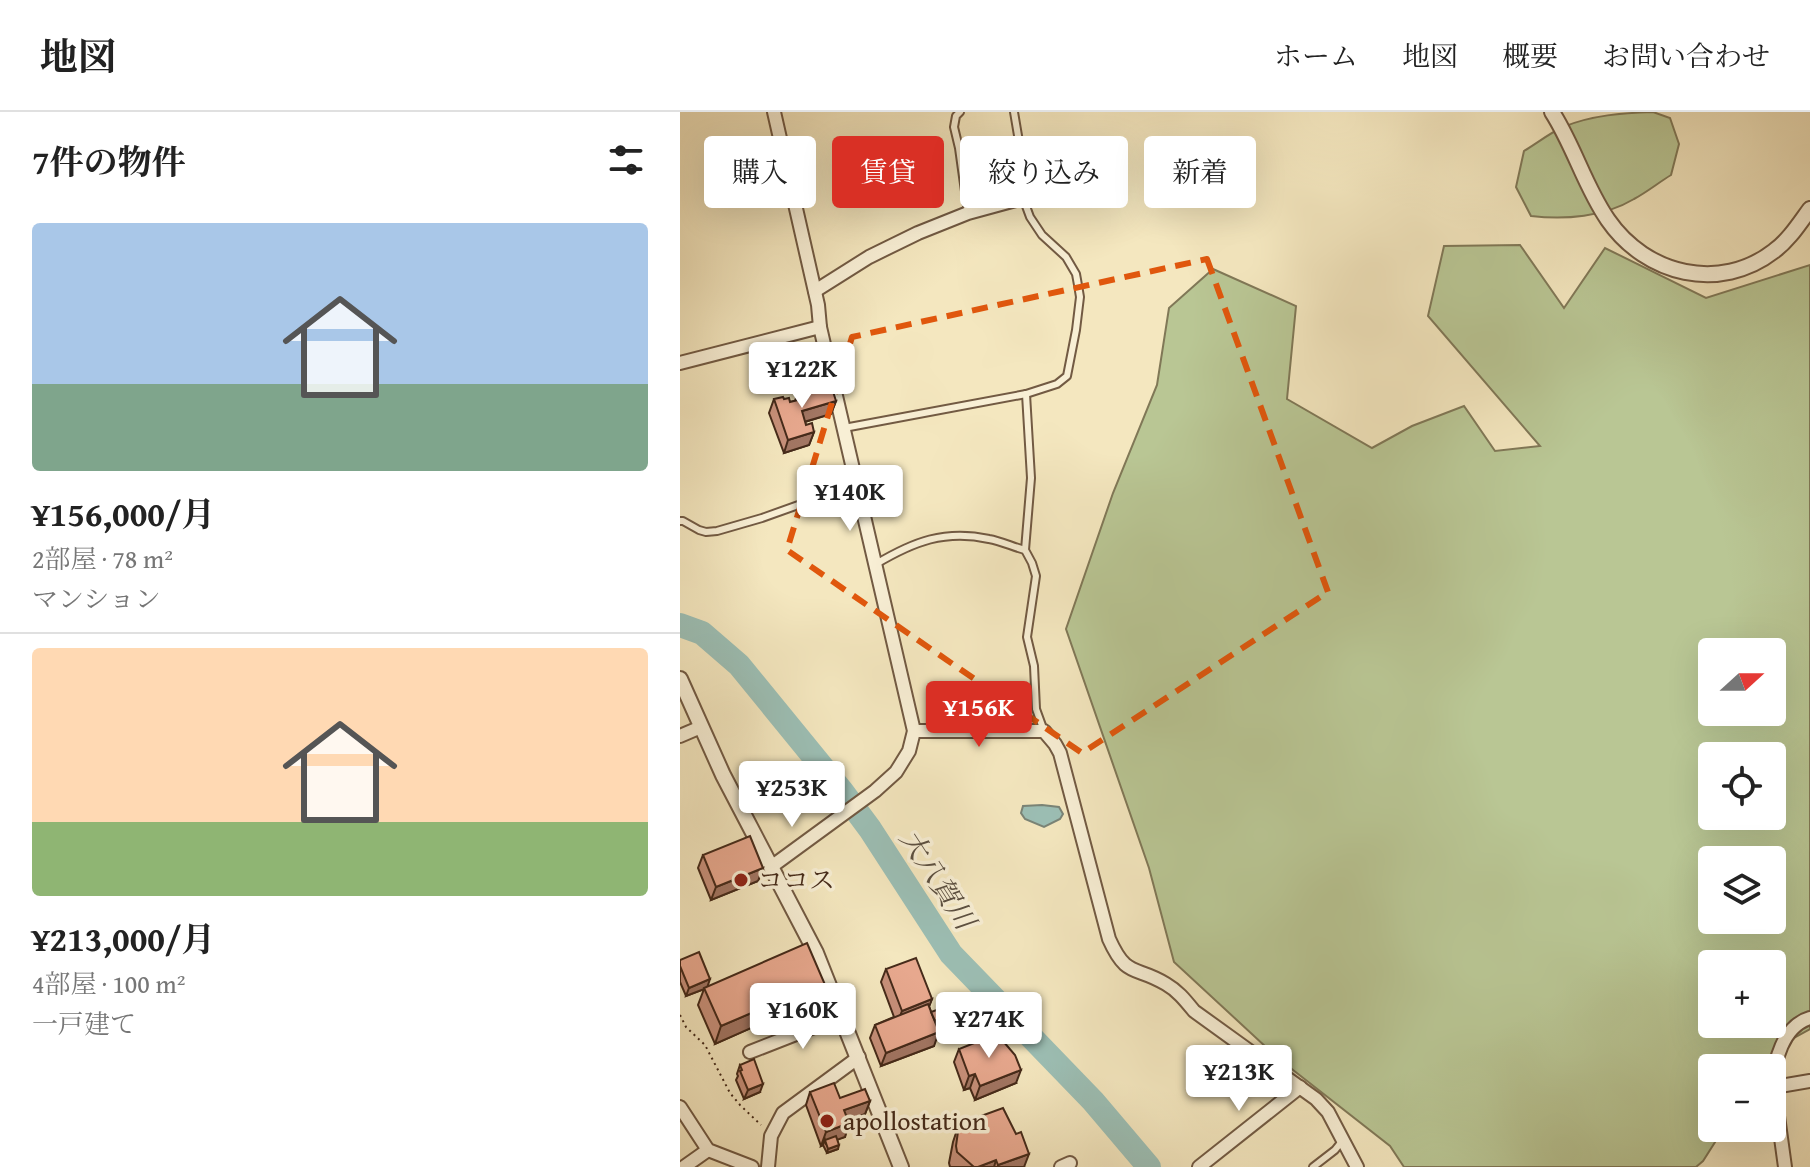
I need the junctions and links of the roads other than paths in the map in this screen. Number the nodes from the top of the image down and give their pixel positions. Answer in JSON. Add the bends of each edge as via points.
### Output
{"nodes":[{"id":1,"x":774,"y":112,"type":"edge"},
{"id":2,"x":960,"y":112,"type":"edge"},
{"id":3,"x":1014,"y":112,"type":"edge"},
{"id":4,"x":1552,"y":112,"type":"edge"},
{"id":5,"x":1018,"y":136,"type":"edge"},
{"id":6,"x":986,"y":208,"type":"edge"},
{"id":7,"x":1027,"y":208,"type":"edge"},
{"id":8,"x":1810,"y":209,"type":"edge"},
{"id":9,"x":968,"y":213,"type":"junction"},
{"id":10,"x":815,"y":291,"type":"junction"},
{"id":11,"x":820,"y":327,"type":"junction"},
{"id":12,"x":680,"y":363,"type":"edge"},
{"id":13,"x":1026,"y":394,"type":"junction"},
{"id":14,"x":844,"y":428,"type":"junction"},
{"id":15,"x":857,"y":484,"type":"junction"},
{"id":16,"x":680,"y":521,"type":"edge"},
{"id":17,"x":1025,"y":550,"type":"junction"},
{"id":18,"x":876,"y":564,"type":"junction"},
{"id":19,"x":680,"y":679,"type":"edge"},
{"id":20,"x":701,"y":727,"type":"junction"},
{"id":21,"x":914,"y":731,"type":"junction"},
{"id":22,"x":1044,"y":731,"type":"junction"},
{"id":23,"x":680,"y":736,"type":"edge"},
{"id":24,"x":771,"y":867,"type":"junction"},
{"id":25,"x":842,"y":1016,"type":"junction"},
{"id":26,"x":1810,"y":1018,"type":"edge"},
{"id":27,"x":750,"y":1052,"type":"dead end"},
{"id":28,"x":1779,"y":1054,"type":"edge"},
{"id":29,"x":859,"y":1057,"type":"junction"},
{"id":30,"x":1810,"y":1081,"type":"edge"},
{"id":31,"x":1786,"y":1085,"type":"edge"},
{"id":32,"x":1300,"y":1087,"type":"junction"},
{"id":33,"x":680,"y":1107,"type":"edge"},
{"id":34,"x":1343,"y":1140,"type":"junction"},
{"id":35,"x":1782,"y":1142,"type":"edge"},
{"id":36,"x":708,"y":1150,"type":"junction"},
{"id":37,"x":684,"y":1167,"type":"edge"},
{"id":38,"x":752,"y":1167,"type":"edge"},
{"id":39,"x":768,"y":1167,"type":"edge"},
{"id":40,"x":901,"y":1167,"type":"edge"},
{"id":41,"x":1199,"y":1167,"type":"edge"},
{"id":42,"x":1313,"y":1167,"type":"edge"},
{"id":43,"x":1357,"y":1167,"type":"edge"},
{"id":44,"x":1785,"y":1167,"type":"edge"}],
"edges":[{"from":1,"to":10,"type":"street"},
{"from":2,"to":9,"type":"lane","via":[[954,127]]},
{"from":3,"to":5,"type":"lane"},
{"from":4,"to":8,"type":"street","via":[[1609,222],[1647,259],[1671,269],[1710,274],[1746,266],[1774,251]]},
{"from":6,"to":9,"type":"street"},
{"from":7,"to":13,"type":"lane","via":[[1037,228],[1072,266],[1080,297],[1067,376]]},
{"from":9,"to":10,"type":"street","via":[[869,257]]},
{"from":10,"to":11,"type":"street"},
{"from":11,"to":12,"type":"street"},
{"from":11,"to":14,"type":"street"},
{"from":13,"to":14,"type":"lane"},
{"from":13,"to":17,"type":"lane","via":[[1031,478]]},
{"from":14,"to":15,"type":"street"},
{"from":15,"to":16,"type":"lane","via":[[717,531]]},
{"from":15,"to":18,"type":"street"},
{"from":17,"to":18,"type":"lane","via":[[984,537],[936,536]]},
{"from":17,"to":22,"type":"lane","via":[[1036,576],[1027,637]]},
{"from":18,"to":21,"type":"street"},
{"from":19,"to":20,"type":"street"},
{"from":20,"to":23,"type":"street"},
{"from":20,"to":24,"type":"street"},
{"from":21,"to":22,"type":"street"},
{"from":21,"to":24,"type":"street","via":[[896,772]]},
{"from":22,"to":32,"type":"street","via":[[1060,753],[1116,956],[1132,970],[1165,983],[1194,1011]]},
{"from":24,"to":25,"type":"street"},
{"from":25,"to":27,"type":"street"},
{"from":25,"to":29,"type":"street"},
{"from":26,"to":28,"type":"street","via":[[1786,1037]]},
{"from":29,"to":39,"type":"street","via":[[783,1113],[772,1132]]},
{"from":29,"to":40,"type":"street"},
{"from":30,"to":31,"type":"street"},
{"from":32,"to":34,"type":"street","via":[[1328,1112]]},
{"from":32,"to":41,"type":"street"},
{"from":33,"to":36,"type":"street"},
{"from":34,"to":42,"type":"lane"},
{"from":34,"to":43,"type":"street"},
{"from":35,"to":44,"type":"street"},
{"from":36,"to":37,"type":"street"},
{"from":36,"to":38,"type":"street"}]}
